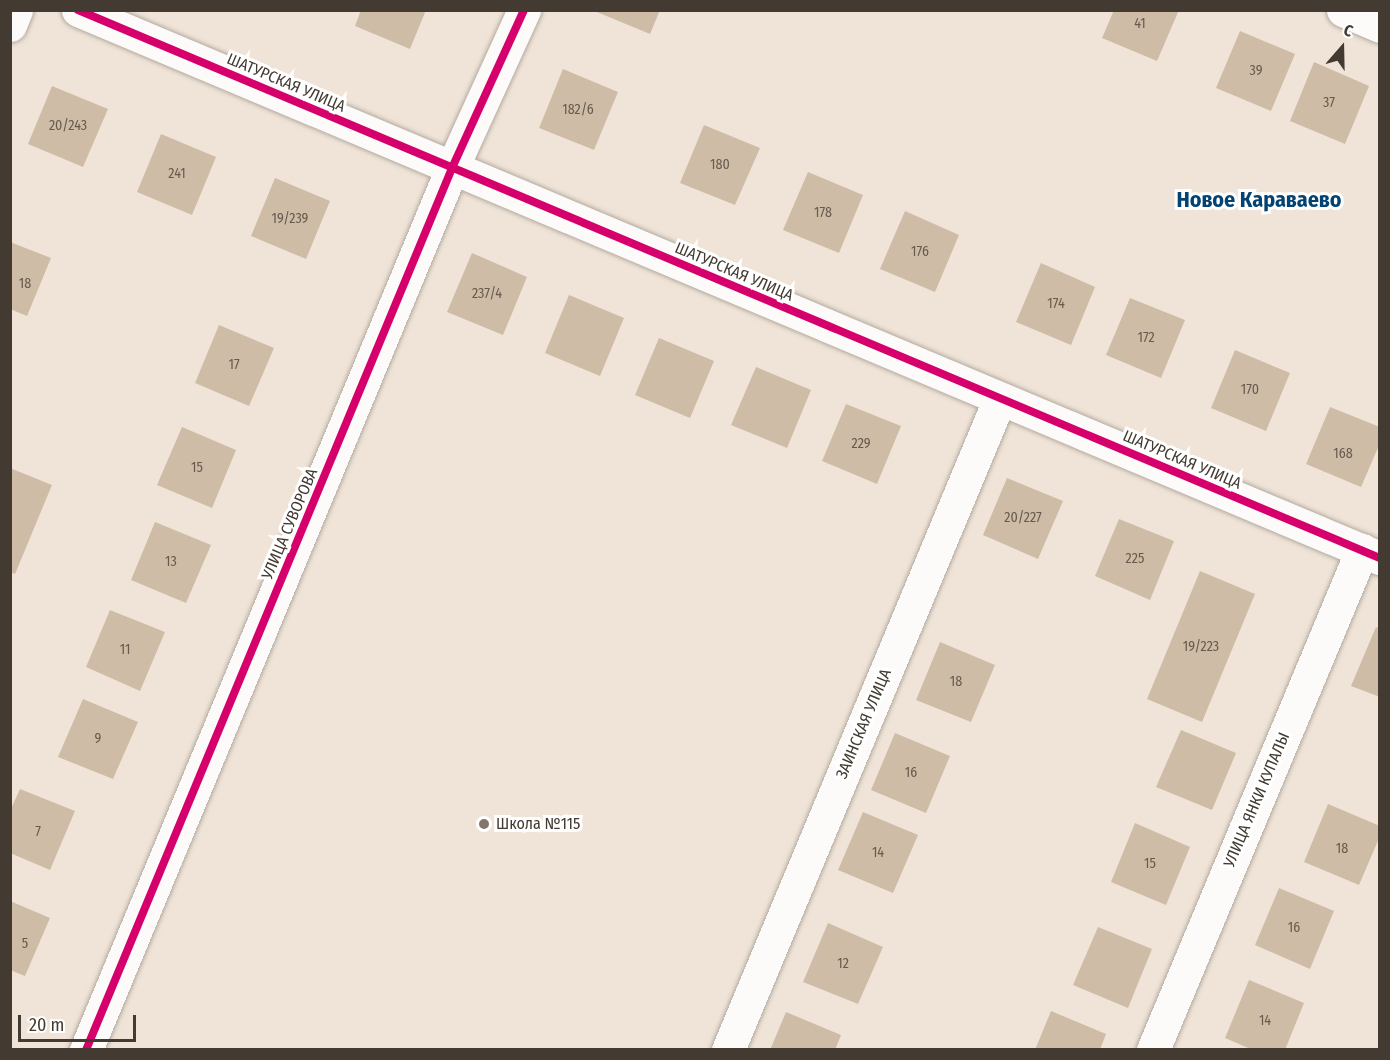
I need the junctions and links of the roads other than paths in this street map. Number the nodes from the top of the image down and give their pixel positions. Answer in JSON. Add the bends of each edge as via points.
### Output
{"nodes":[{"id":1,"x":16,"y":10,"type":"edge"},
{"id":2,"x":78,"y":10,"type":"edge"},
{"id":3,"x":524,"y":10,"type":"edge"},
{"id":4,"x":1343,"y":10,"type":"edge"},
{"id":5,"x":10,"y":25,"type":"edge"},
{"id":6,"x":1380,"y":26,"type":"edge"},
{"id":7,"x":452,"y":168,"type":"junction"},
{"id":8,"x":1000,"y":398,"type":"junction"},
{"id":9,"x":1371,"y":554,"type":"edge"},
{"id":10,"x":86,"y":1050,"type":"edge"},
{"id":11,"x":728,"y":1050,"type":"edge"},
{"id":12,"x":1153,"y":1050,"type":"edge"}],
"edges":[{"from":1,"to":5,"type":"street"},
{"from":2,"to":7,"type":"street","name":"ШАТУРСКАЯ УЛИЦА"},
{"from":3,"to":7,"type":"street","name":"УЛИЦА СУВОРОВА"},
{"from":4,"to":6,"type":"street"},
{"from":7,"to":8,"type":"street","name":"ШАТУРСКАЯ УЛИЦА"},
{"from":7,"to":10,"type":"street","name":"УЛИЦА СУВОРОВА"},
{"from":8,"to":9,"type":"street","name":"ШАТУРСКАЯ УЛИЦА"},
{"from":8,"to":11,"type":"street","name":"ЗАИНСКАЯ УЛИЦА"},
{"from":9,"to":12,"type":"street","name":"УЛИЦА ЯНКИ КУПАЛЫ"}]}
